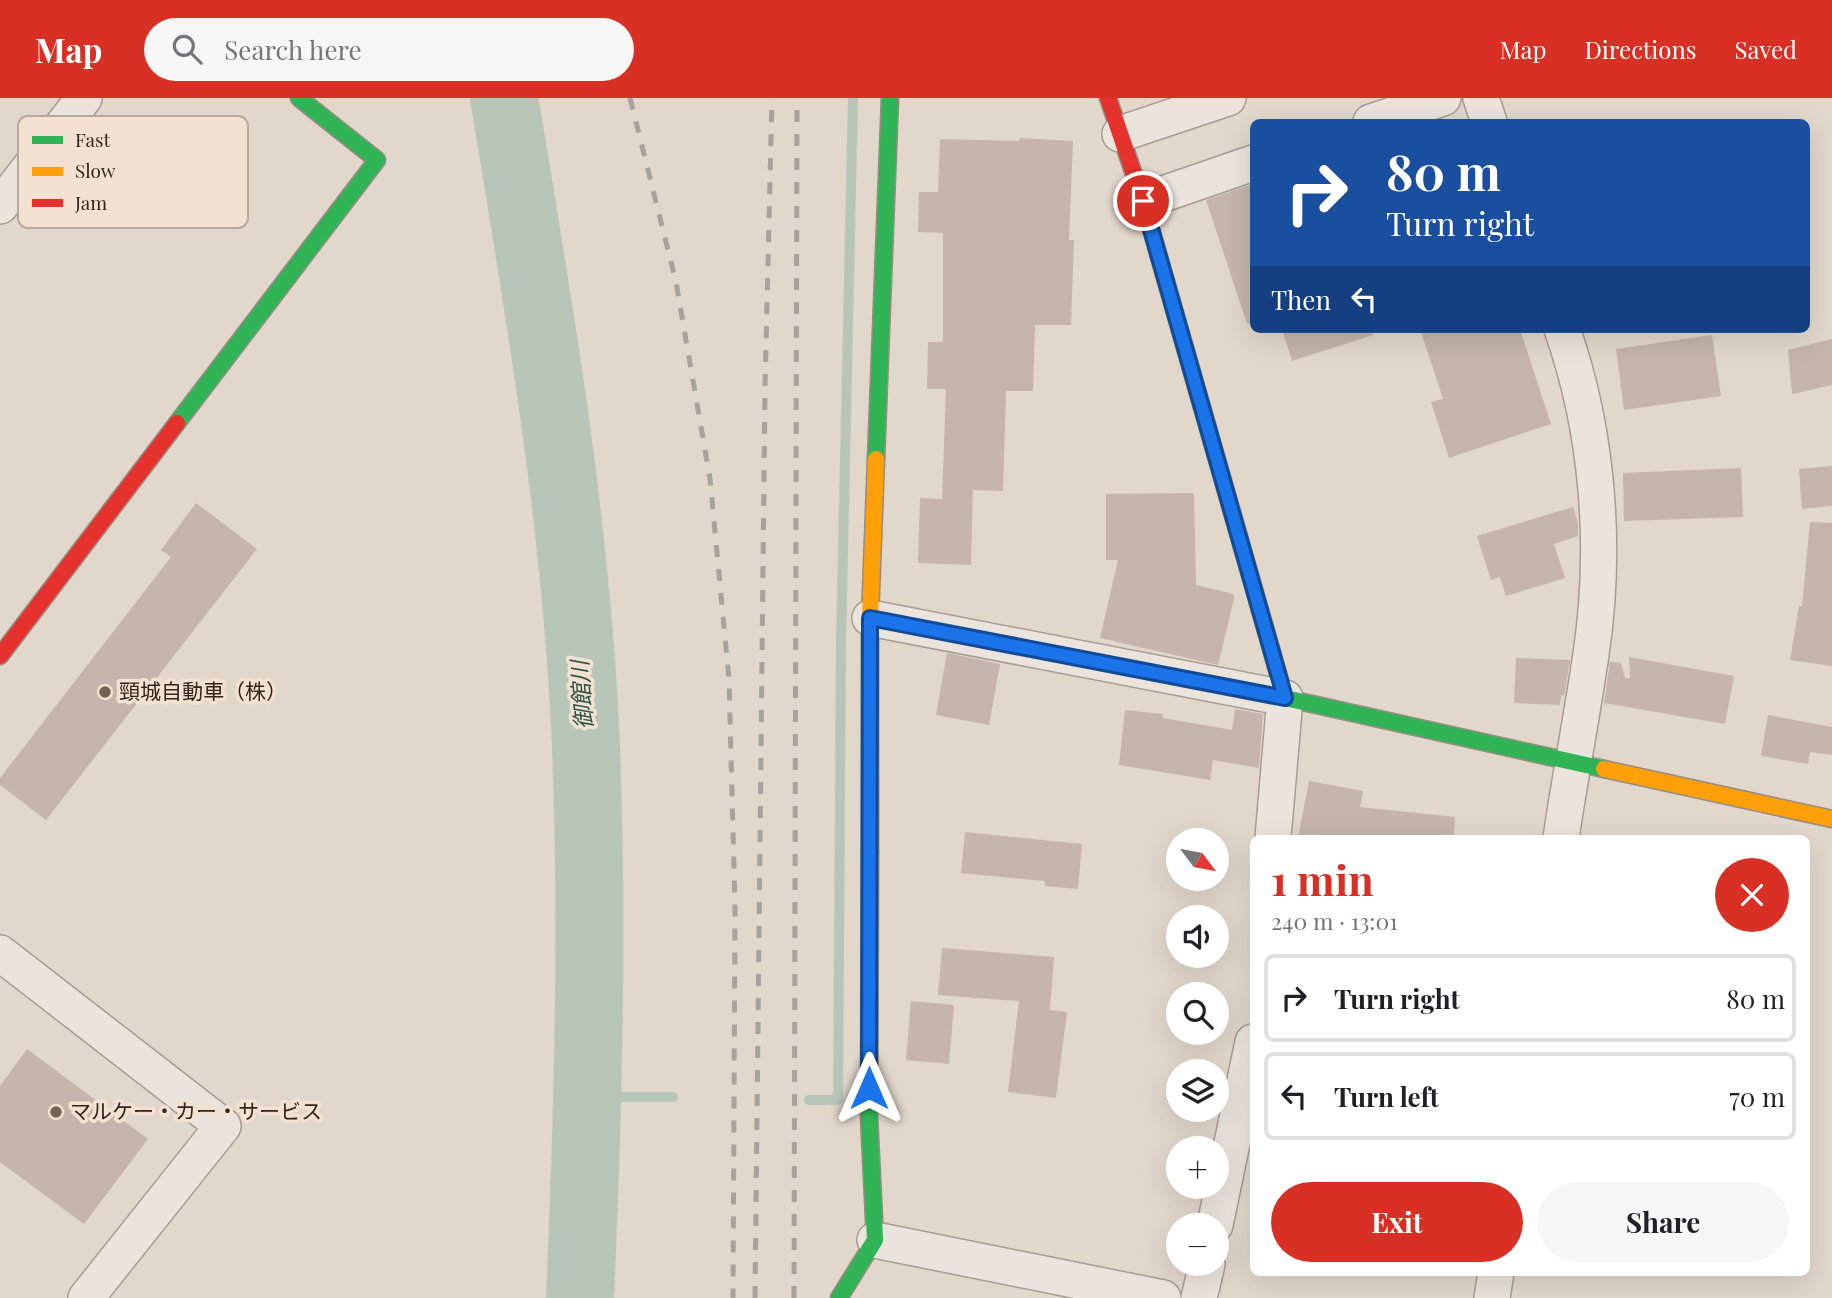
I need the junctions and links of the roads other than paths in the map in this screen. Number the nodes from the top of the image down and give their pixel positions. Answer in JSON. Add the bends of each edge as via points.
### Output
{"nodes":[{"id":1,"x":84,"y":98,"type":"edge"},
{"id":2,"x":299,"y":98,"type":"edge"},
{"id":3,"x":890,"y":98,"type":"edge"},
{"id":4,"x":1108,"y":98,"type":"edge"},
{"id":5,"x":1228,"y":98,"type":"edge"},
{"id":6,"x":1443,"y":98,"type":"edge"},
{"id":7,"x":1481,"y":98,"type":"edge"},
{"id":8,"x":70,"y":116,"type":"edge"},
{"id":9,"x":1380,"y":119,"type":"edge"},
{"id":10,"x":1488,"y":119,"type":"edge"},
{"id":11,"x":1120,"y":134,"type":"junction"},
{"id":12,"x":1250,"y":164,"type":"edge"},
{"id":13,"x":18,"y":183,"type":"edge"},
{"id":14,"x":1143,"y":201,"type":"junction"},
{"id":15,"x":0,"y":206,"type":"edge"},
{"id":16,"x":1563,"y":333,"type":"edge"},
{"id":17,"x":870,"y":618,"type":"junction"},
{"id":18,"x":0,"y":656,"type":"edge"},
{"id":19,"x":1285,"y":698,"type":"junction"},
{"id":20,"x":1572,"y":761,"type":"junction"},
{"id":21,"x":1832,"y":819,"type":"edge"},
{"id":22,"x":1273,"y":835,"type":"edge"},
{"id":23,"x":1561,"y":835,"type":"edge"},
{"id":24,"x":0,"y":953,"type":"edge"},
{"id":25,"x":1250,"y":1056,"type":"edge"},
{"id":26,"x":1217,"y":1213,"type":"edge"},
{"id":27,"x":875,"y":1240,"type":"junction"},
{"id":28,"x":1204,"y":1276,"type":"edge"},
{"id":29,"x":1495,"y":1276,"type":"edge"},
{"id":30,"x":86,"y":1298,"type":"edge"},
{"id":31,"x":839,"y":1298,"type":"edge"},
{"id":32,"x":1163,"y":1298,"type":"edge"},
{"id":33,"x":1199,"y":1298,"type":"edge"},
{"id":34,"x":1492,"y":1298,"type":"edge"}],
"edges":[{"from":1,"to":8,"type":"street"},
{"from":2,"to":18,"type":"street","via":[[377,160]]},
{"from":3,"to":17,"type":"street"},
{"from":4,"to":11,"type":"street"},
{"from":5,"to":11,"type":"street"},
{"from":6,"to":9,"type":"street"},
{"from":7,"to":10,"type":"street"},
{"from":11,"to":14,"type":"street"},
{"from":12,"to":14,"type":"street"},
{"from":13,"to":15,"type":"street"},
{"from":14,"to":19,"type":"street"},
{"from":16,"to":20,"type":"street","via":[[1577,370],[1593,449],[1599,549],[1592,652]]},
{"from":17,"to":19,"type":"street"},
{"from":17,"to":27,"type":"street","via":[[869,1116]]},
{"from":19,"to":20,"type":"street"},
{"from":19,"to":22,"type":"street"},
{"from":20,"to":21,"type":"street"},
{"from":20,"to":23,"type":"street"},
{"from":24,"to":30,"type":"street","via":[[223,1126]]},
{"from":25,"to":26,"type":"street"},
{"from":27,"to":31,"type":"street"},
{"from":27,"to":32,"type":"street"},
{"from":28,"to":33,"type":"street"},
{"from":29,"to":34,"type":"street"}]}
